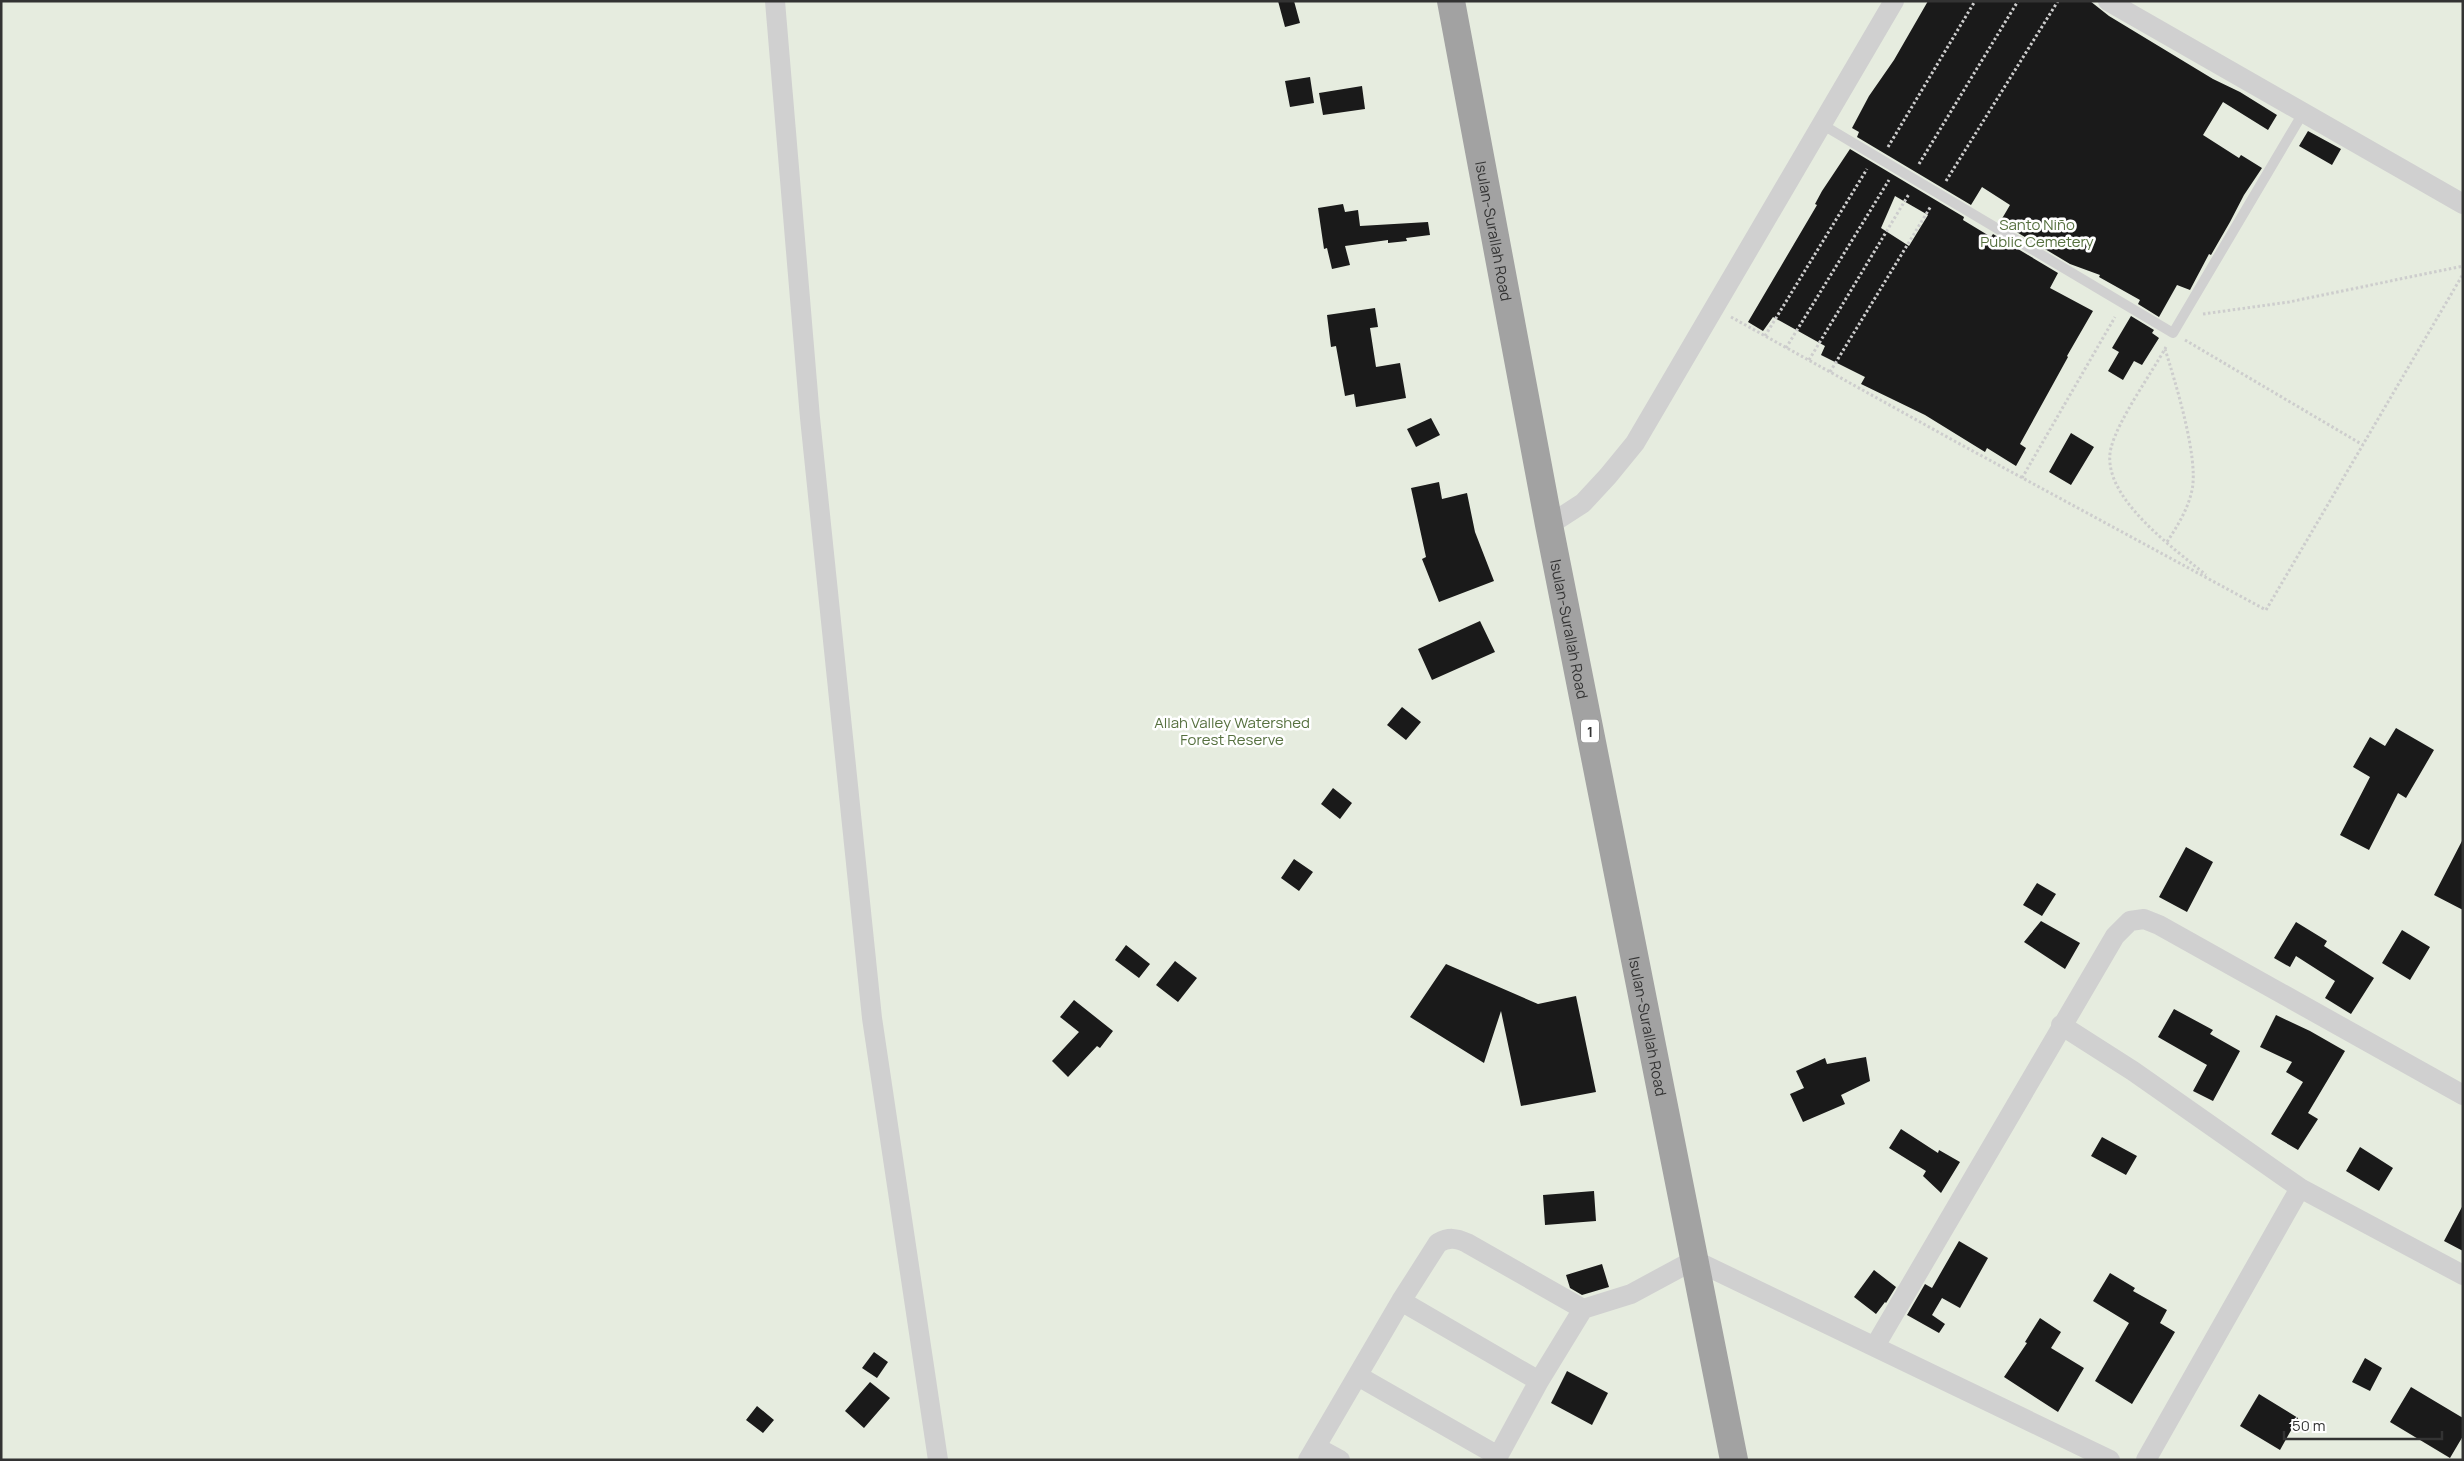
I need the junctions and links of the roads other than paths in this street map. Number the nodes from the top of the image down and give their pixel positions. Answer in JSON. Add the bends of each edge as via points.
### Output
{"nodes":[{"id":1,"x":775,"y":1,"type":"edge"},
{"id":2,"x":1452,"y":1,"type":"edge"},
{"id":3,"x":1894,"y":1,"type":"edge"},
{"id":4,"x":2108,"y":1,"type":"edge"},
{"id":5,"x":2303,"y":113,"type":"junction"},
{"id":6,"x":1823,"y":125,"type":"junction"},
{"id":7,"x":2463,"y":204,"type":"edge"},
{"id":8,"x":1549,"y":525,"type":"junction"},
{"id":9,"x":2061,"y":1025,"type":"junction"},
{"id":10,"x":2463,"y":1095,"type":"edge"},
{"id":11,"x":2300,"y":1188,"type":"junction"},
{"id":12,"x":1694,"y":1260,"type":"junction"},
{"id":13,"x":2463,"y":1274,"type":"edge"},
{"id":14,"x":1401,"y":1301,"type":"junction"},
{"id":15,"x":1583,"y":1310,"type":"junction"},
{"id":16,"x":1875,"y":1346,"type":"junction"},
{"id":17,"x":1358,"y":1376,"type":"junction"},
{"id":18,"x":1539,"y":1381,"type":"junction"},
{"id":19,"x":1312,"y":1453,"type":"edge"},
{"id":20,"x":1497,"y":1458,"type":"edge"},
{"id":21,"x":938,"y":1460,"type":"edge"},
{"id":22,"x":1340,"y":1460,"type":"edge"},
{"id":23,"x":1734,"y":1460,"type":"edge"},
{"id":24,"x":2110,"y":1460,"type":"edge"},
{"id":25,"x":2146,"y":1460,"type":"edge"}],
"edges":[{"from":1,"to":21,"type":"street","via":[[810,418],[872,1018]]},
{"from":2,"to":8,"type":"highway","name":"Isulan-Surallah Road","number":"1"},
{"from":3,"to":6,"type":"street"},
{"from":4,"to":5,"type":"street"},
{"from":5,"to":6,"type":"lane","via":[[2173,333]]},
{"from":5,"to":7,"type":"street"},
{"from":6,"to":8,"type":"street","via":[[1635,443],[1583,503]]},
{"from":8,"to":12,"type":"highway","name":"Isulan-Surallah Road","number":"1"},
{"from":9,"to":10,"type":"street","via":[[2115,936],[2130,921],[2144,919]]},
{"from":9,"to":11,"type":"street","via":[[2133,1071]]},
{"from":9,"to":16,"type":"street"},
{"from":11,"to":13,"type":"street"},
{"from":11,"to":25,"type":"street"},
{"from":12,"to":15,"type":"street","via":[[1631,1294]]},
{"from":12,"to":16,"type":"street"},
{"from":12,"to":23,"type":"highway","name":"Isulan-Surallah Road","number":"1"},
{"from":14,"to":15,"type":"street","via":[[1438,1243],[1446,1238],[1456,1238]]},
{"from":14,"to":17,"type":"street"},
{"from":14,"to":18,"type":"street"},
{"from":15,"to":18,"type":"street"},
{"from":16,"to":24,"type":"street"},
{"from":17,"to":19,"type":"street"},
{"from":17,"to":20,"type":"street"},
{"from":18,"to":20,"type":"street"},
{"from":19,"to":22,"type":"street"}]}
